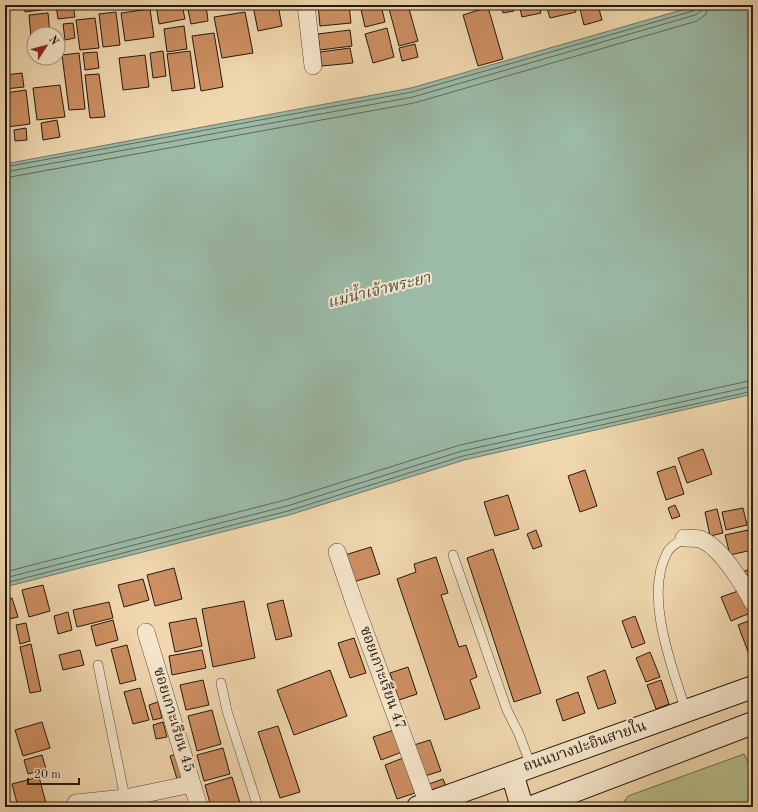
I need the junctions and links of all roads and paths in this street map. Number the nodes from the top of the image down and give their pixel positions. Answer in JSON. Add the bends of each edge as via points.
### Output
{"nodes":[{"id":1,"x":306,"y":5,"type":"edge"},
{"id":2,"x":313,"y":66,"type":"dead end"},
{"id":3,"x":684,"y":538,"type":"joint"},
{"id":4,"x":337,"y":552,"type":"dead end"},
{"id":5,"x":453,"y":555,"type":"dead end"},
{"id":6,"x":753,"y":603,"type":"edge"},
{"id":7,"x":146,"y":632,"type":"dead end"},
{"id":8,"x":98,"y":665,"type":"dead end"},
{"id":9,"x":221,"y":683,"type":"dead end"},
{"id":10,"x":753,"y":687,"type":"edge"},
{"id":11,"x":686,"y":711,"type":"junction"},
{"id":12,"x":753,"y":723,"type":"edge"},
{"id":13,"x":522,"y":769,"type":"junction"},
{"id":14,"x":192,"y":784,"type":"junction"},
{"id":15,"x":125,"y":798,"type":"junction"},
{"id":16,"x":76,"y":802,"type":"dead end"},
{"id":17,"x":423,"y":805,"type":"edge"},
{"id":18,"x":199,"y":807,"type":"edge"},
{"id":19,"x":258,"y":807,"type":"edge"},
{"id":20,"x":522,"y":807,"type":"edge"},
{"id":21,"x":532,"y":807,"type":"edge"}],
"edges":[{"from":1,"to":2,"type":"street"},
{"from":3,"to":6,"type":"street","via":[[700,540],[714,548],[732,568]]},
{"from":3,"to":11,"type":"lane","via":[[668,550],[660,569],[658,599],[664,639]]},
{"from":4,"to":17,"type":"street","name":"ซอยเกาะเรียน 47"},
{"from":5,"to":13,"type":"lane","via":[[507,710],[519,734]]},
{"from":7,"to":14,"type":"street","name":"ซอยเกาะเรียน 45"},
{"from":8,"to":15,"type":"lane"},
{"from":9,"to":19,"type":"lane"},
{"from":10,"to":11,"type":"main road","name":"ถนนบางปะอินสายใน"},
{"from":11,"to":13,"type":"main road","name":"ถนนบางปะอินสายใน"},
{"from":12,"to":21,"type":"main road"},
{"from":13,"to":17,"type":"main road","name":"ถนนบางปะอินสายใน"},
{"from":13,"to":20,"type":"main road"},
{"from":14,"to":15,"type":"street"},
{"from":14,"to":18,"type":"street","name":"ซอยเกาะเรียน 45"},
{"from":15,"to":16,"type":"street"}]}
